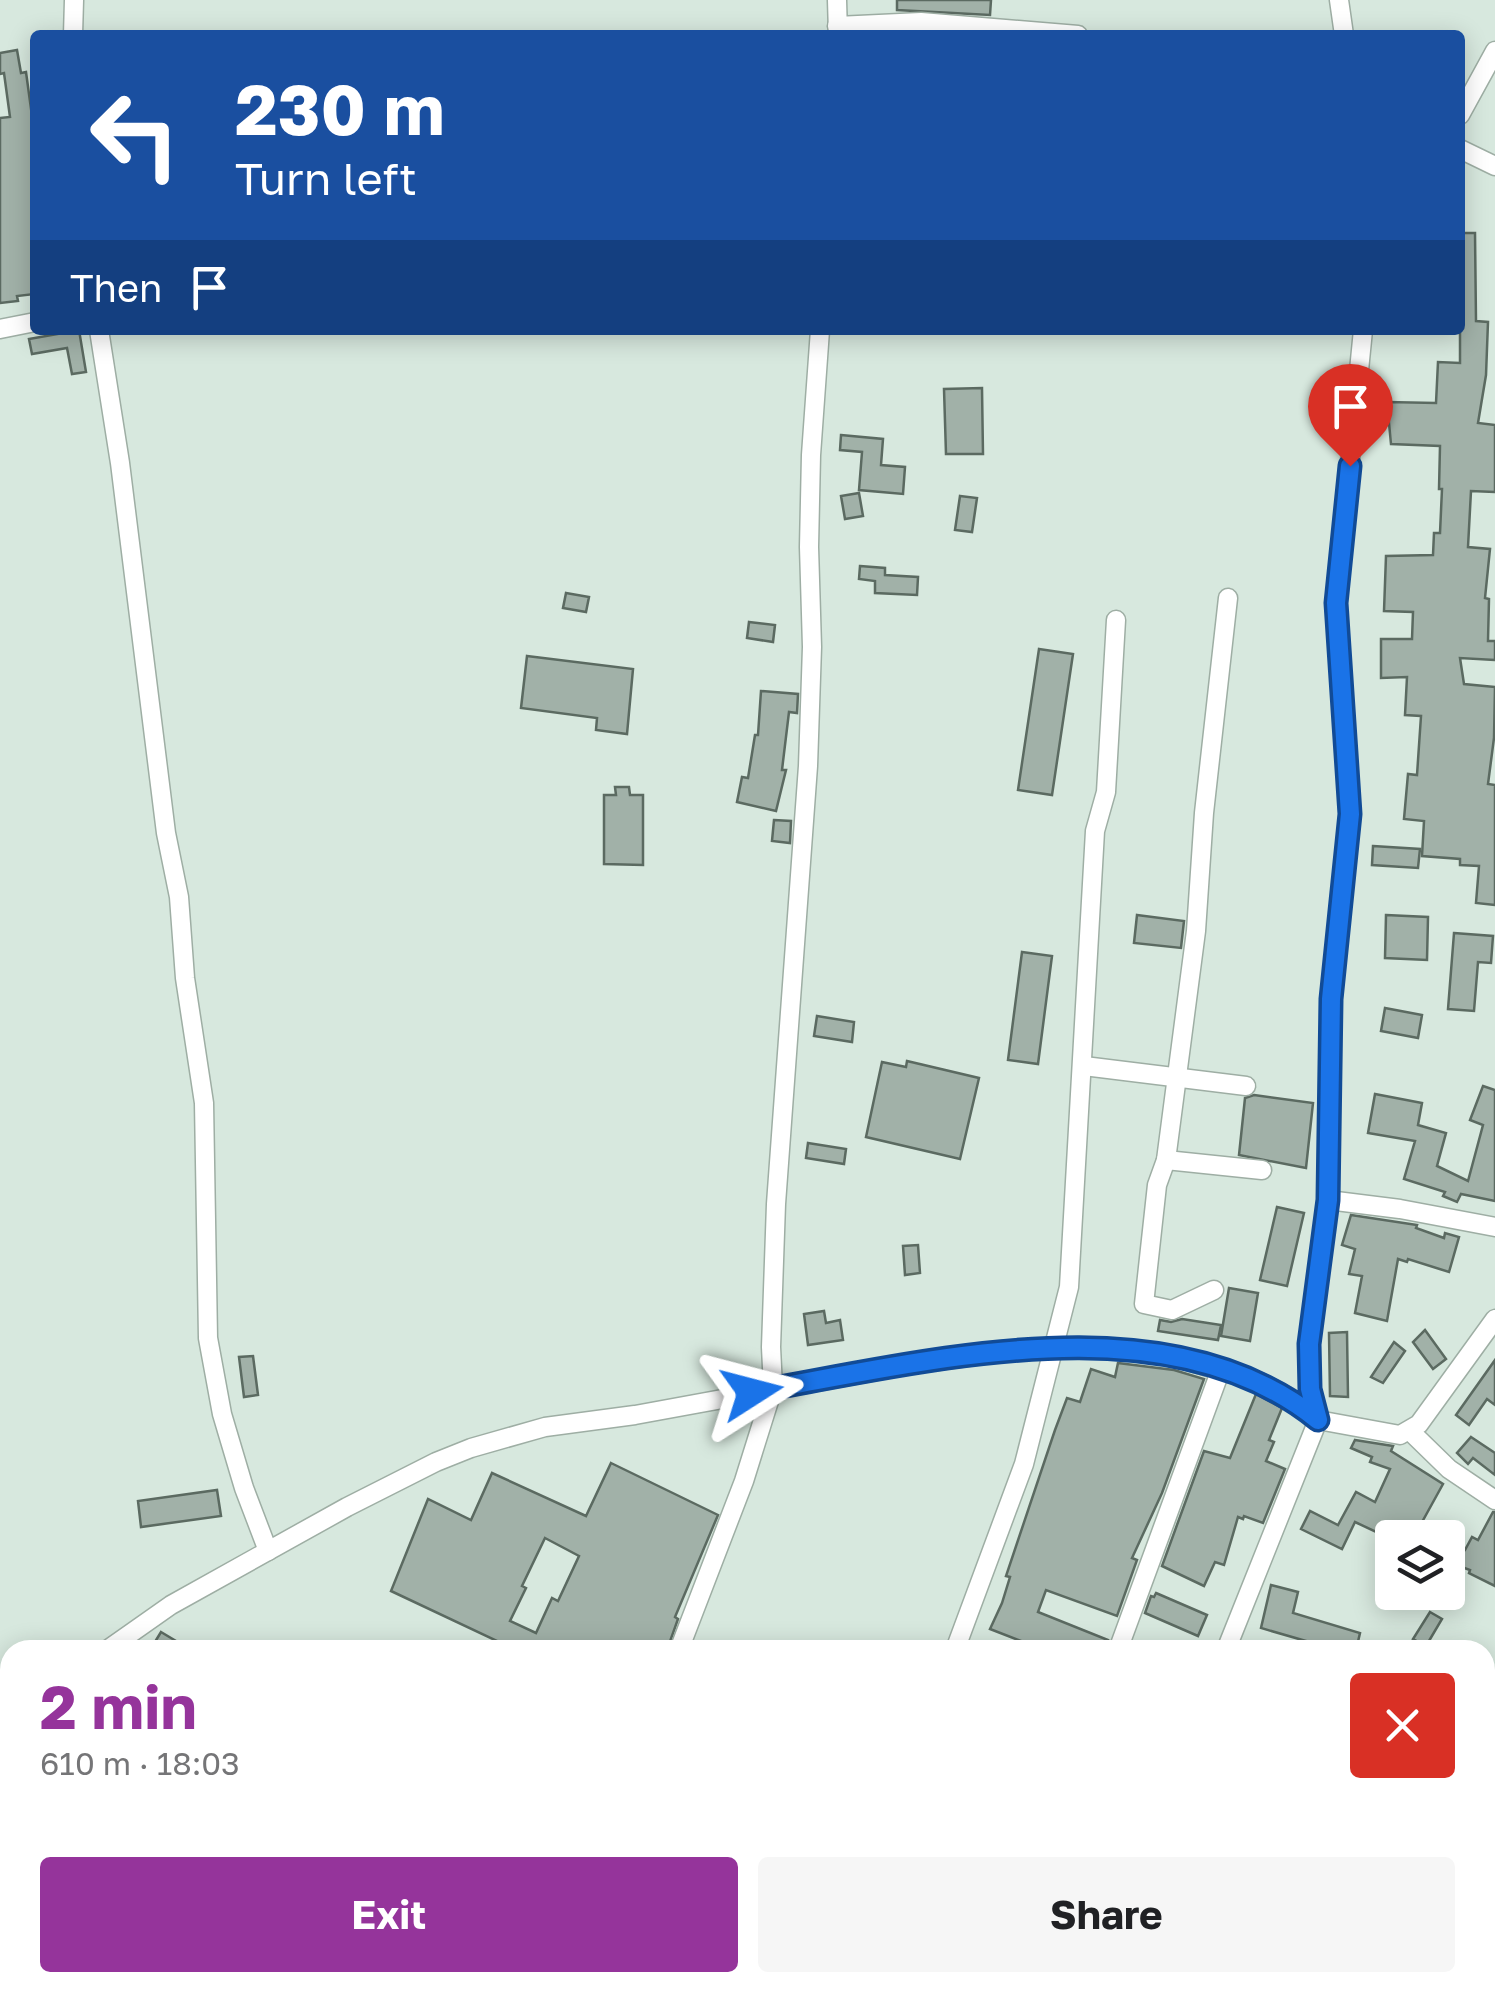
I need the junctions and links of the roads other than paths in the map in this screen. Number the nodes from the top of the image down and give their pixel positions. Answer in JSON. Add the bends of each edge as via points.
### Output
{"nodes":[{"id":1,"x":74,"y":0,"type":"edge"},
{"id":2,"x":837,"y":0,"type":"edge"},
{"id":3,"x":1339,"y":0,"type":"edge"},
{"id":4,"x":73,"y":30,"type":"edge"},
{"id":5,"x":838,"y":30,"type":"edge"},
{"id":6,"x":1018,"y":30,"type":"edge"},
{"id":7,"x":1343,"y":30,"type":"edge"},
{"id":8,"x":1495,"y":51,"type":"edge"},
{"id":9,"x":1465,"y":106,"type":"edge"},
{"id":10,"x":1465,"y":152,"type":"edge"},
{"id":11,"x":1495,"y":166,"type":"edge"},
{"id":12,"x":30,"y":323,"type":"edge"},
{"id":13,"x":0,"y":330,"type":"edge"},
{"id":14,"x":100,"y":335,"type":"edge"},
{"id":15,"x":820,"y":335,"type":"edge"},
{"id":16,"x":1363,"y":335,"type":"edge"},
{"id":17,"x":1228,"y":598,"type":"dead end"},
{"id":18,"x":1116,"y":620,"type":"dead end"},
{"id":19,"x":1084,"y":1066,"type":"junction"},
{"id":20,"x":1176,"y":1078,"type":"junction"},
{"id":21,"x":1246,"y":1086,"type":"dead end"},
{"id":22,"x":1166,"y":1160,"type":"junction"},
{"id":23,"x":1262,"y":1170,"type":"dead end"},
{"id":24,"x":1328,"y":1200,"type":"junction"},
{"id":25,"x":1495,"y":1227,"type":"edge"},
{"id":26,"x":1214,"y":1290,"type":"dead end"},
{"id":27,"x":1495,"y":1319,"type":"edge"},
{"id":28,"x":1054,"y":1348,"type":"junction"},
{"id":29,"x":1221,"y":1369,"type":"junction"},
{"id":30,"x":773,"y":1388,"type":"junction"},
{"id":31,"x":1318,"y":1420,"type":"junction"},
{"id":32,"x":1410,"y":1432,"type":"junction"},
{"id":33,"x":1495,"y":1500,"type":"edge"},
{"id":34,"x":268,"y":1550,"type":"junction"},
{"id":35,"x":121,"y":1640,"type":"edge"},
{"id":36,"x":683,"y":1640,"type":"edge"},
{"id":37,"x":959,"y":1640,"type":"edge"},
{"id":38,"x":1122,"y":1640,"type":"edge"},
{"id":39,"x":1230,"y":1640,"type":"edge"}],
"edges":[{"from":1,"to":4,"type":"street"},
{"from":2,"to":5,"type":"street"},
{"from":3,"to":7,"type":"street"},
{"from":5,"to":6,"type":"street","via":[[921,22]]},
{"from":8,"to":9,"type":"street"},
{"from":10,"to":11,"type":"street"},
{"from":12,"to":13,"type":"street"},
{"from":14,"to":34,"type":"street","via":[[204,1103],[208,1338],[222,1414]]},
{"from":15,"to":30,"type":"street","via":[[811,456],[808,766],[776,1204]]},
{"from":16,"to":24,"type":"street","via":[[1336,603],[1350,814],[1331,999]]},
{"from":17,"to":20,"type":"street"},
{"from":18,"to":19,"type":"street","via":[[1106,792],[1094,830]]},
{"from":19,"to":20,"type":"street"},
{"from":19,"to":28,"type":"street","via":[[1069,1287]]},
{"from":20,"to":21,"type":"street"},
{"from":20,"to":22,"type":"street"},
{"from":22,"to":23,"type":"street"},
{"from":22,"to":26,"type":"street","via":[[1157,1184],[1144,1304],[1172,1310]]},
{"from":24,"to":25,"type":"street"},
{"from":24,"to":31,"type":"street","via":[[1309,1344]]},
{"from":27,"to":32,"type":"street"},
{"from":28,"to":29,"type":"street","via":[[1163,1354]]},
{"from":28,"to":30,"type":"street"},
{"from":28,"to":37,"type":"street","via":[[1024,1464]]},
{"from":29,"to":31,"type":"street","via":[[1290,1397]]},
{"from":29,"to":38,"type":"street"},
{"from":30,"to":34,"type":"street","via":[[545,1427],[471,1448],[388,1484]]},
{"from":30,"to":36,"type":"street"},
{"from":31,"to":32,"type":"street","via":[[1386,1434]]},
{"from":31,"to":39,"type":"street"},
{"from":32,"to":33,"type":"street","via":[[1448,1469]]},
{"from":34,"to":35,"type":"street"}]}
